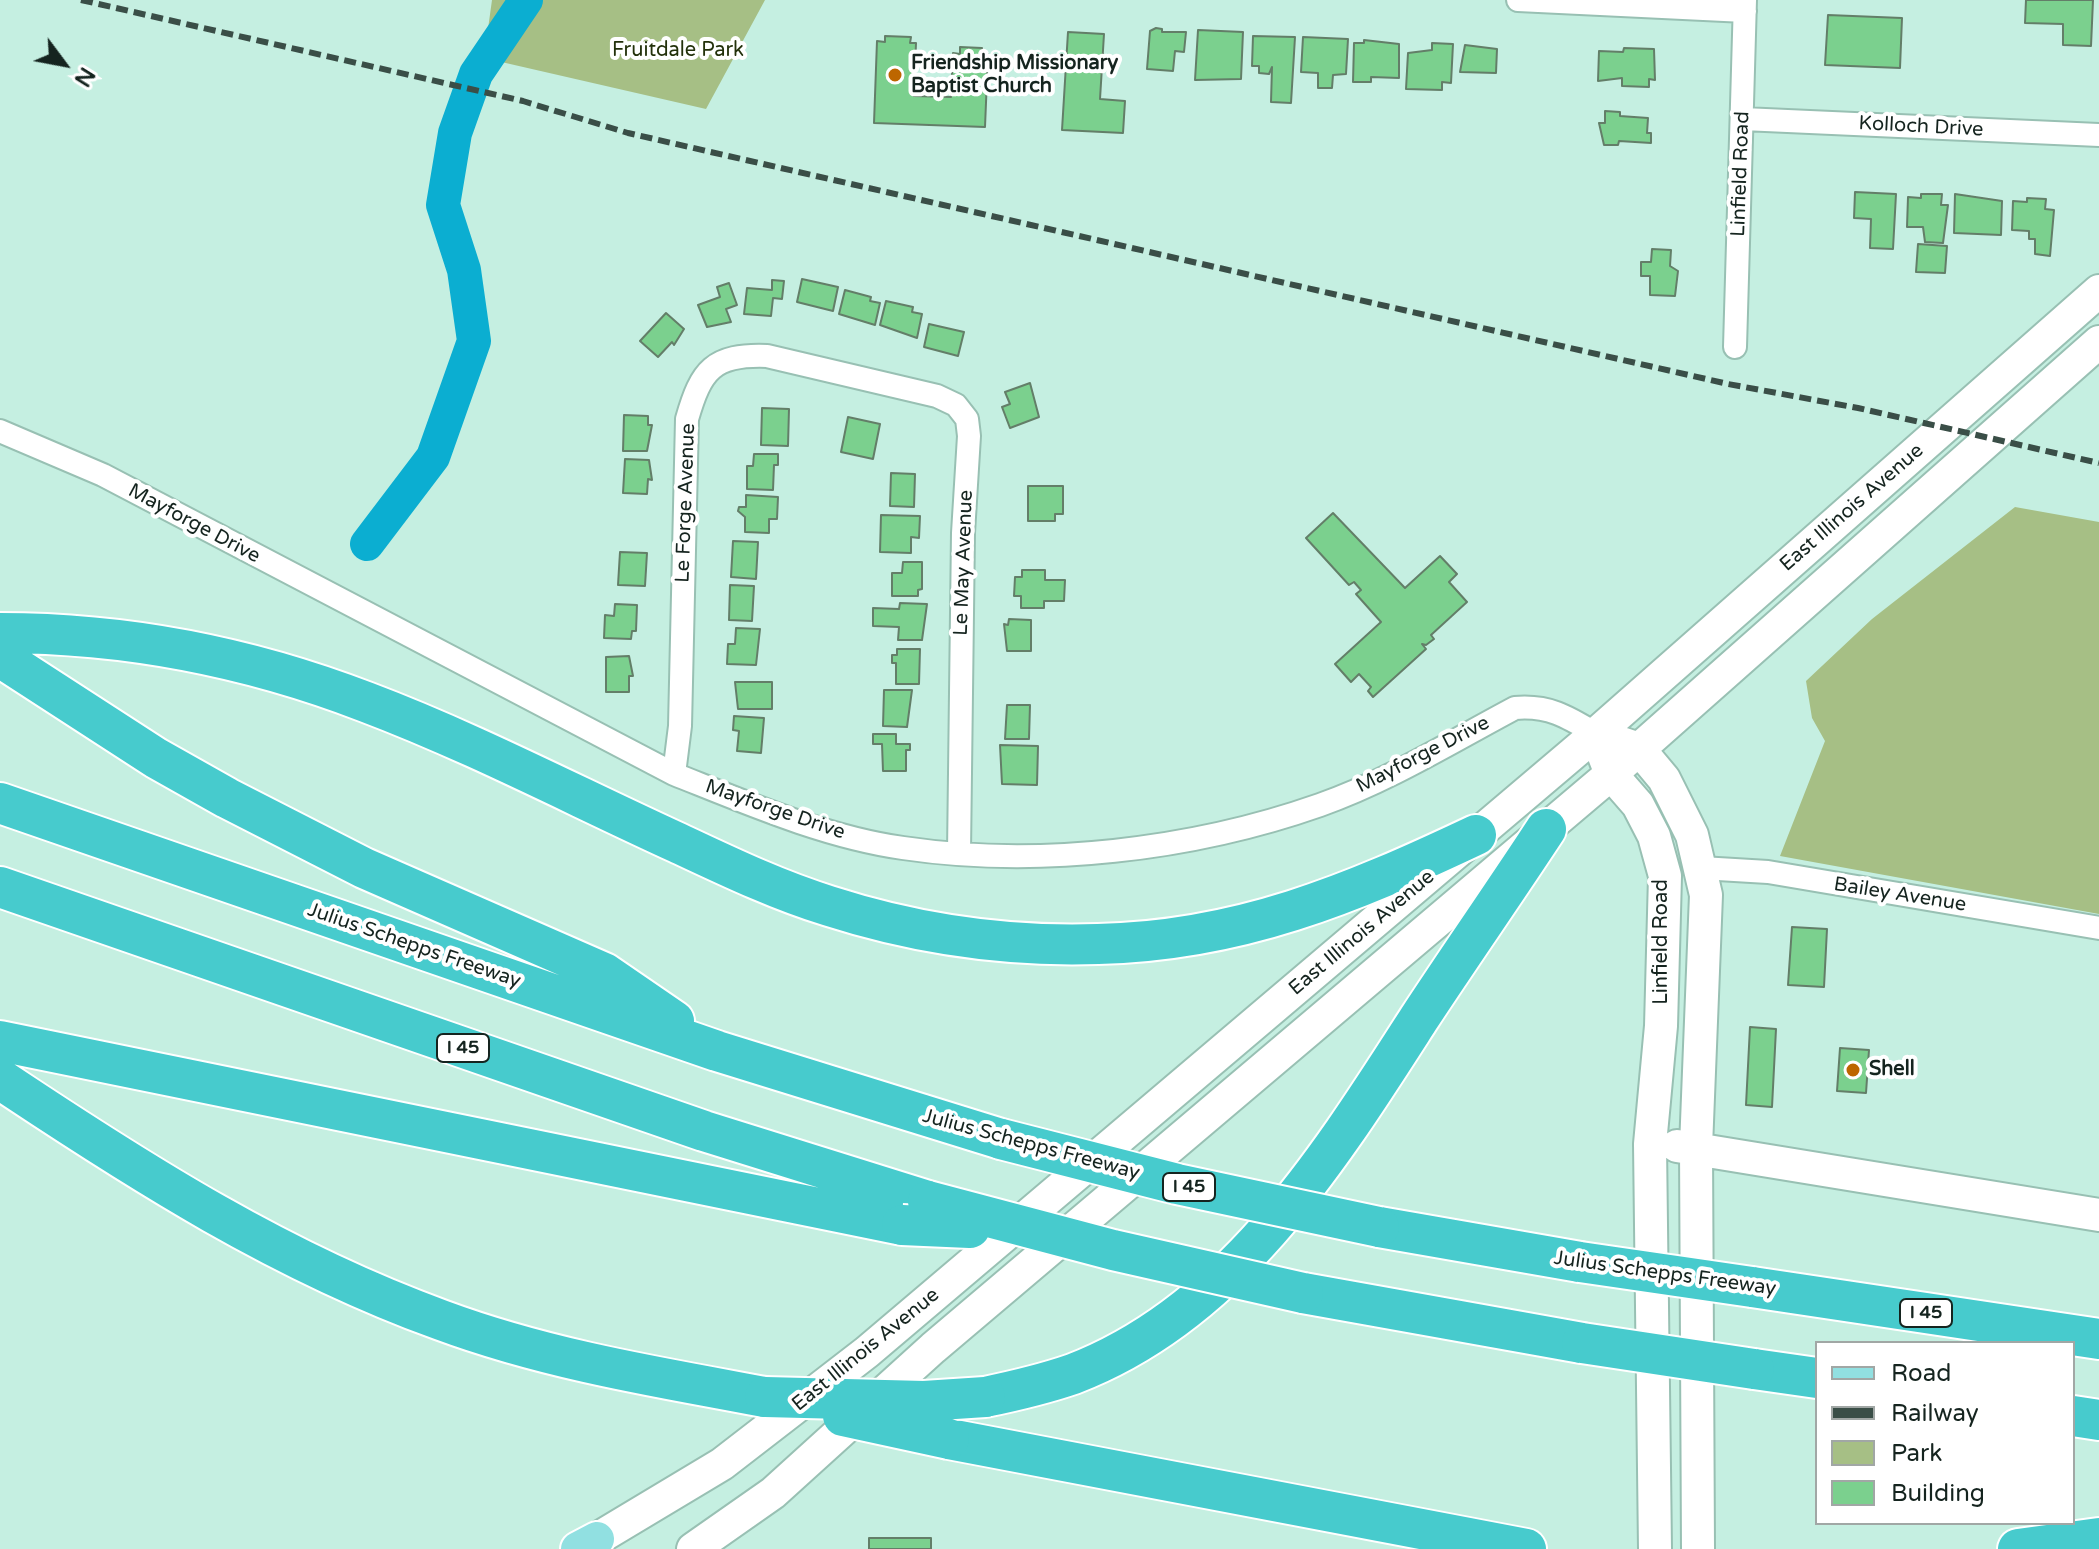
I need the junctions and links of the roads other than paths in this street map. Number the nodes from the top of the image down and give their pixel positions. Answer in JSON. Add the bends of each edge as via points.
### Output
{"nodes":[{"id":1,"x":1518,"y":0,"type":"edge"},
{"id":2,"x":1745,"y":6,"type":"edge"},
{"id":3,"x":1743,"y":119,"type":"junction"},
{"id":4,"x":2099,"y":135,"type":"edge"},
{"id":5,"x":2099,"y":291,"type":"edge"},
{"id":6,"x":2099,"y":342,"type":"edge"},
{"id":7,"x":1735,"y":347,"type":"dead end"},
{"id":8,"x":835,"y":372,"type":"joint"},
{"id":9,"x":0,"y":431,"type":"edge"},
{"id":10,"x":0,"y":633,"type":"edge"},
{"id":11,"x":0,"y":657,"type":"edge"},
{"id":12,"x":1596,"y":734,"type":"junction"},
{"id":13,"x":1639,"y":749,"type":"junction"},
{"id":14,"x":674,"y":774,"type":"junction"},
{"id":15,"x":1611,"y":774,"type":"junction"},
{"id":16,"x":0,"y":803,"type":"edge"},
{"id":17,"x":1546,"y":829,"type":"junction"},
{"id":18,"x":1476,"y":835,"type":"junction"},
{"id":19,"x":959,"y":852,"type":"junction"},
{"id":20,"x":1701,"y":868,"type":"junction"},
{"id":21,"x":0,"y":887,"type":"edge"},
{"id":22,"x":2099,"y":928,"type":"edge"},
{"id":23,"x":1661,"y":1026,"type":"junction"},
{"id":24,"x":1703,"y":1028,"type":"junction"},
{"id":25,"x":0,"y":1041,"type":"edge"},
{"id":26,"x":717,"y":1051,"type":"junction"},
{"id":27,"x":0,"y":1079,"type":"edge"},
{"id":28,"x":1650,"y":1144,"type":"junction"},
{"id":29,"x":1696,"y":1147,"type":"junction"},
{"id":30,"x":915,"y":1213,"type":"junction"},
{"id":31,"x":2099,"y":1215,"type":"edge"},
{"id":32,"x":2099,"y":1339,"type":"edge"},
{"id":33,"x":1815,"y":1378,"type":"edge"},
{"id":34,"x":765,"y":1397,"type":"junction"},
{"id":35,"x":2075,"y":1416,"type":"edge"},
{"id":36,"x":2099,"y":1420,"type":"edge"},
{"id":37,"x":2099,"y":1538,"type":"edge"},
{"id":38,"x":588,"y":1546,"type":"edge"},
{"id":39,"x":693,"y":1549,"type":"edge"},
{"id":40,"x":1526,"y":1549,"type":"edge"},
{"id":41,"x":1655,"y":1549,"type":"edge"},
{"id":42,"x":1698,"y":1549,"type":"edge"},
{"id":43,"x":2018,"y":1549,"type":"edge"}],
"edges":[{"from":1,"to":2,"type":"street"},
{"from":2,"to":3,"type":"street","name":"Linfield Road"},
{"from":3,"to":4,"type":"street","name":"Kolloch Drive"},
{"from":3,"to":7,"type":"street","name":"Linfield Road"},
{"from":5,"to":12,"type":"main road","name":"East Illinois Avenue"},
{"from":6,"to":13,"type":"main road","name":"East Illinois Avenue"},
{"from":8,"to":14,"type":"street","name":"Le Forge Avenue","via":[[744,355],[705,372],[695,391],[687,419],[680,726]]},
{"from":8,"to":19,"type":"street","name":"Le May Avenue","via":[[937,396],[956,405],[967,419]]},
{"from":9,"to":14,"type":"street","name":"Mayforge Drive","via":[[103,475]]},
{"from":10,"to":18,"type":"highway","via":[[156,644],[303,679],[436,732],[759,881],[883,922],[964,937],[1101,944],[1241,926],[1369,886]]},
{"from":11,"to":26,"type":"highway","via":[[227,798],[364,868],[604,973]]},
{"from":12,"to":13,"type":"main road"},
{"from":12,"to":15,"type":"main road","name":"Linfield Road"},
{"from":12,"to":18,"type":"main road","name":"East Illinois Avenue"},
{"from":12,"to":19,"type":"street","name":"Mayforge Drive","via":[[1558,711],[1515,708],[1384,778],[1321,805],[1245,828],[1086,855]]},
{"from":13,"to":15,"type":"main road","name":"East Illinois Avenue"},
{"from":13,"to":20,"type":"main road","name":"Linfield Road","via":[[1678,805]]},
{"from":14,"to":19,"type":"street","name":"Mayforge Drive","via":[[858,839]]},
{"from":15,"to":17,"type":"main road","name":"East Illinois Avenue"},
{"from":15,"to":23,"type":"main road","name":"Linfield Road","via":[[1638,805],[1665,876]]},
{"from":16,"to":26,"type":"highway","name":"Julius Schepps Freeway","number":"I 45"},
{"from":17,"to":34,"type":"highway","bridge":true,"via":[[1344,1135],[1261,1238],[1166,1324],[1074,1373],[985,1397]]},
{"from":17,"to":39,"type":"main road","name":"East Illinois Avenue","via":[[933,1348],[773,1493]]},
{"from":18,"to":38,"type":"main road","name":"East Illinois Avenue","via":[[867,1352],[722,1464]]},
{"from":20,"to":22,"type":"street","name":"Bailey Avenue","via":[[1768,872]]},
{"from":20,"to":24,"type":"main road","name":"Linfield Road","via":[[1706,895]]},
{"from":21,"to":30,"type":"highway","number":"I 45","via":[[704,1131]]},
{"from":23,"to":24,"type":"street"},
{"from":23,"to":28,"type":"main road","name":"Linfield Road"},
{"from":24,"to":29,"type":"main road","name":"Linfield Road"},
{"from":25,"to":30,"type":"highway"},
{"from":26,"to":32,"type":"highway","name":"Julius Schepps Freeway","number":"I 45","bridge":true,"via":[[1001,1139],[1379,1227]]},
{"from":27,"to":34,"type":"highway","via":[[213,1215],[356,1287],[528,1348]]},
{"from":28,"to":29,"type":"main road"},
{"from":28,"to":41,"type":"main road","name":"Linfield Road"},
{"from":29,"to":31,"type":"main road"},
{"from":29,"to":42,"type":"main road","name":"Linfield Road"},
{"from":30,"to":33,"type":"highway","bridge":true,"via":[[1041,1232],[1303,1293]]},
{"from":34,"to":40,"type":"highway","bridge":true,"via":[[949,1439]]},
{"from":35,"to":36,"type":"highway"},
{"from":37,"to":43,"type":"highway"}]}
